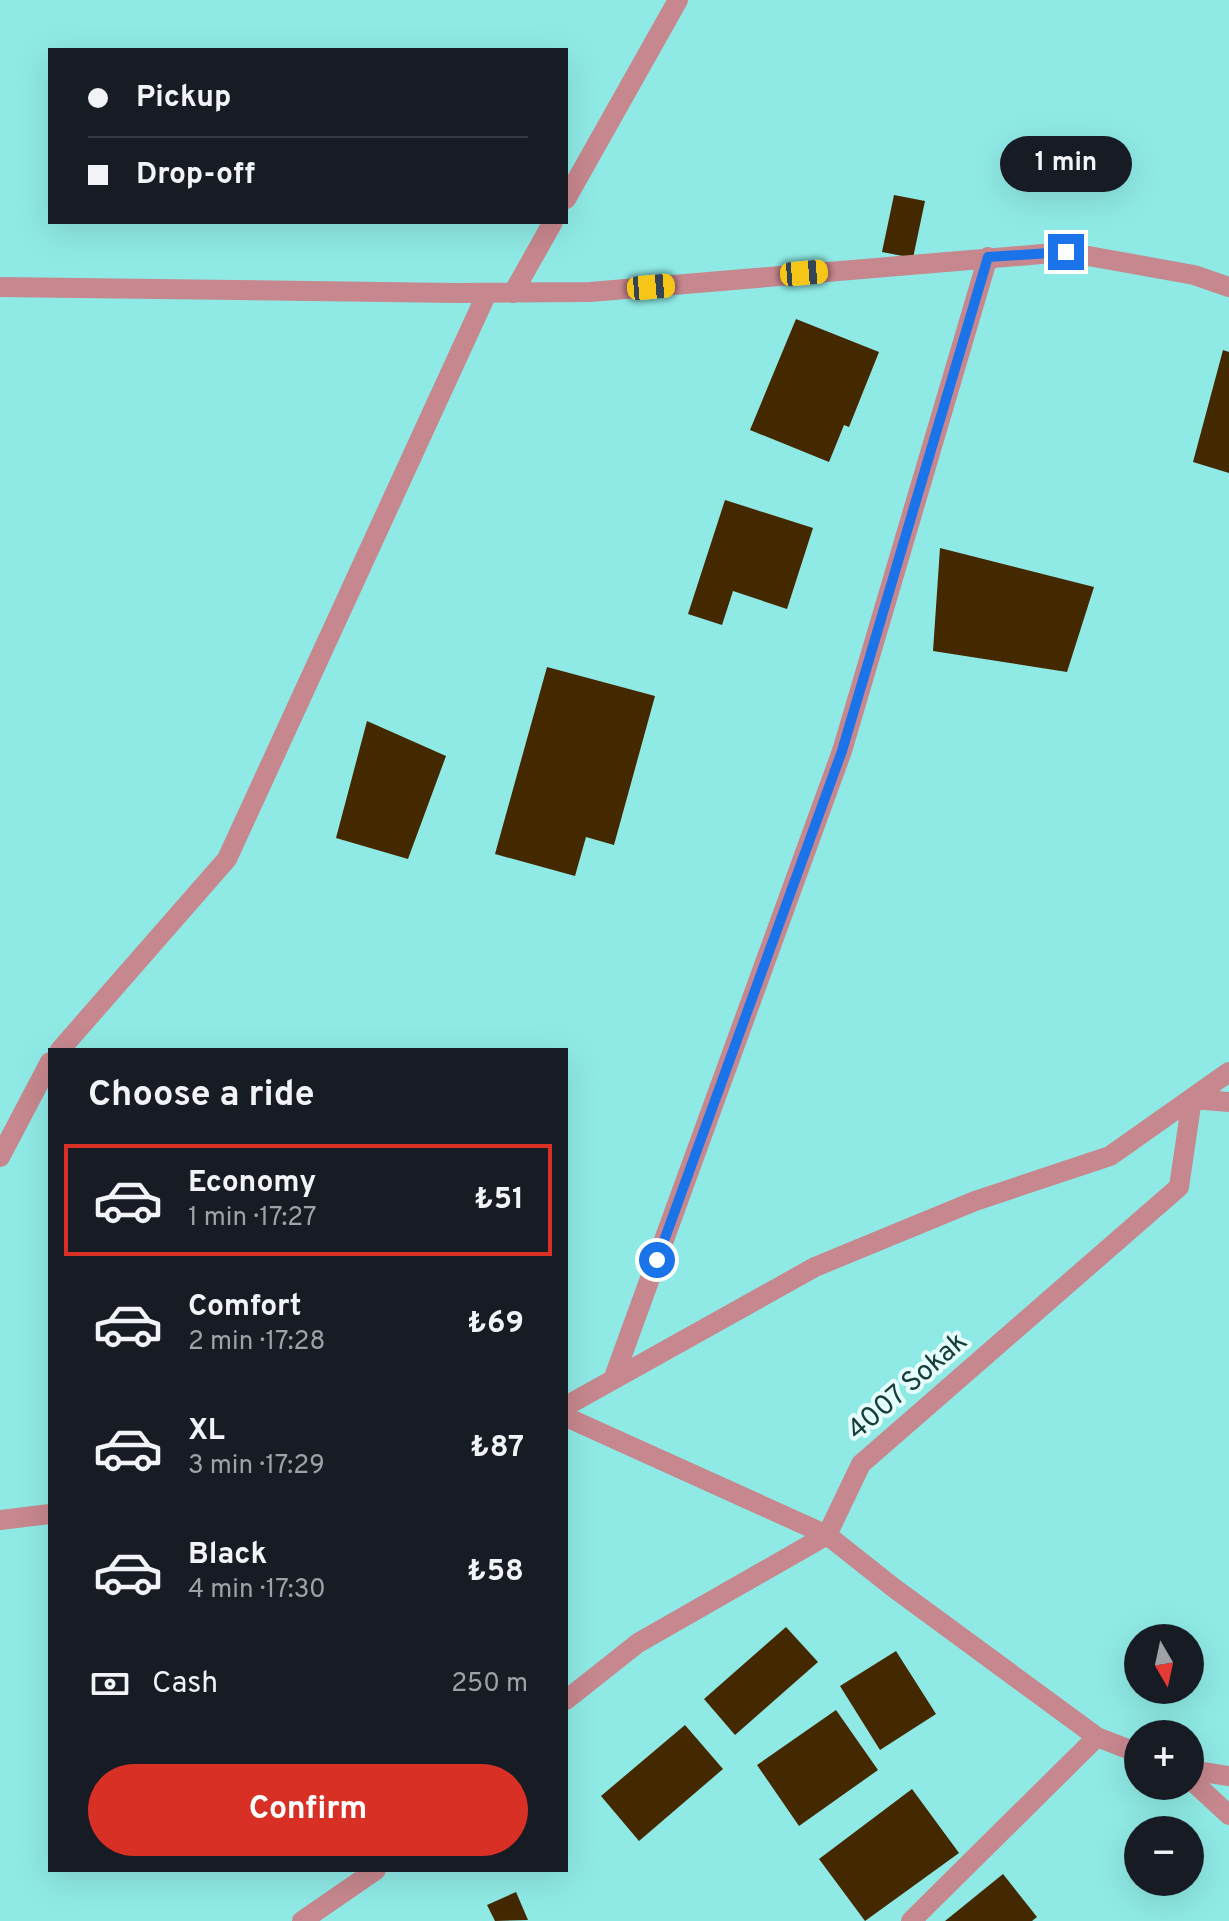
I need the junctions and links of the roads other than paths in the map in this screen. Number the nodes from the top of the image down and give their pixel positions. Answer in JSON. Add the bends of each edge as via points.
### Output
{"nodes":[{"id":1,"x":678,"y":0,"type":"edge"},
{"id":2,"x":568,"y":195,"type":"edge"},
{"id":3,"x":552,"y":224,"type":"edge"},
{"id":4,"x":988,"y":257,"type":"junction"},
{"id":5,"x":0,"y":287,"type":"edge"},
{"id":6,"x":1229,"y":287,"type":"edge"},
{"id":7,"x":487,"y":293,"type":"junction"},
{"id":8,"x":513,"y":293,"type":"junction"},
{"id":9,"x":62,"y":1048,"type":"edge"},
{"id":10,"x":48,"y":1066,"type":"edge"},
{"id":11,"x":1229,"y":1072,"type":"edge"},
{"id":12,"x":1192,"y":1099,"type":"junction"},
{"id":13,"x":1229,"y":1102,"type":"edge"},
{"id":14,"x":0,"y":1157,"type":"edge"},
{"id":15,"x":613,"y":1380,"type":"junction"},
{"id":16,"x":568,"y":1405,"type":"edge"},
{"id":17,"x":568,"y":1418,"type":"edge"},
{"id":18,"x":48,"y":1514,"type":"edge"},
{"id":19,"x":0,"y":1520,"type":"edge"},
{"id":20,"x":827,"y":1535,"type":"junction"},
{"id":21,"x":568,"y":1698,"type":"edge"},
{"id":22,"x":1097,"y":1737,"type":"junction"},
{"id":23,"x":1124,"y":1748,"type":"edge"},
{"id":24,"x":1204,"y":1772,"type":"edge"},
{"id":25,"x":1229,"y":1776,"type":"edge"},
{"id":26,"x":1204,"y":1792,"type":"edge"},
{"id":27,"x":1229,"y":1815,"type":"edge"},
{"id":28,"x":373,"y":1872,"type":"edge"},
{"id":29,"x":302,"y":1921,"type":"edge"},
{"id":30,"x":911,"y":1921,"type":"edge"}],
"edges":[{"from":1,"to":2,"type":"street"},
{"from":3,"to":8,"type":"street"},
{"from":4,"to":6,"type":"street","via":[[1066,252],[1194,275]]},
{"from":4,"to":8,"type":"street","via":[[590,292]]},
{"from":4,"to":15,"type":"street","via":[[842,751]]},
{"from":5,"to":7,"type":"street"},
{"from":7,"to":8,"type":"street"},
{"from":7,"to":9,"type":"street","via":[[227,859]]},
{"from":10,"to":14,"type":"street"},
{"from":11,"to":12,"type":"street"},
{"from":12,"to":13,"type":"street"},
{"from":12,"to":15,"type":"street","via":[[1110,1156],[975,1201],[815,1267]]},
{"from":12,"to":20,"type":"street","name":"4007 Sokak","via":[[1179,1187],[861,1464]]},
{"from":15,"to":16,"type":"street"},
{"from":17,"to":20,"type":"street"},
{"from":18,"to":19,"type":"street"},
{"from":20,"to":21,"type":"street","via":[[638,1643]]},
{"from":20,"to":22,"type":"street"},
{"from":22,"to":23,"type":"street"},
{"from":22,"to":30,"type":"street"},
{"from":24,"to":25,"type":"street"},
{"from":26,"to":27,"type":"street"},
{"from":28,"to":29,"type":"street"}]}
